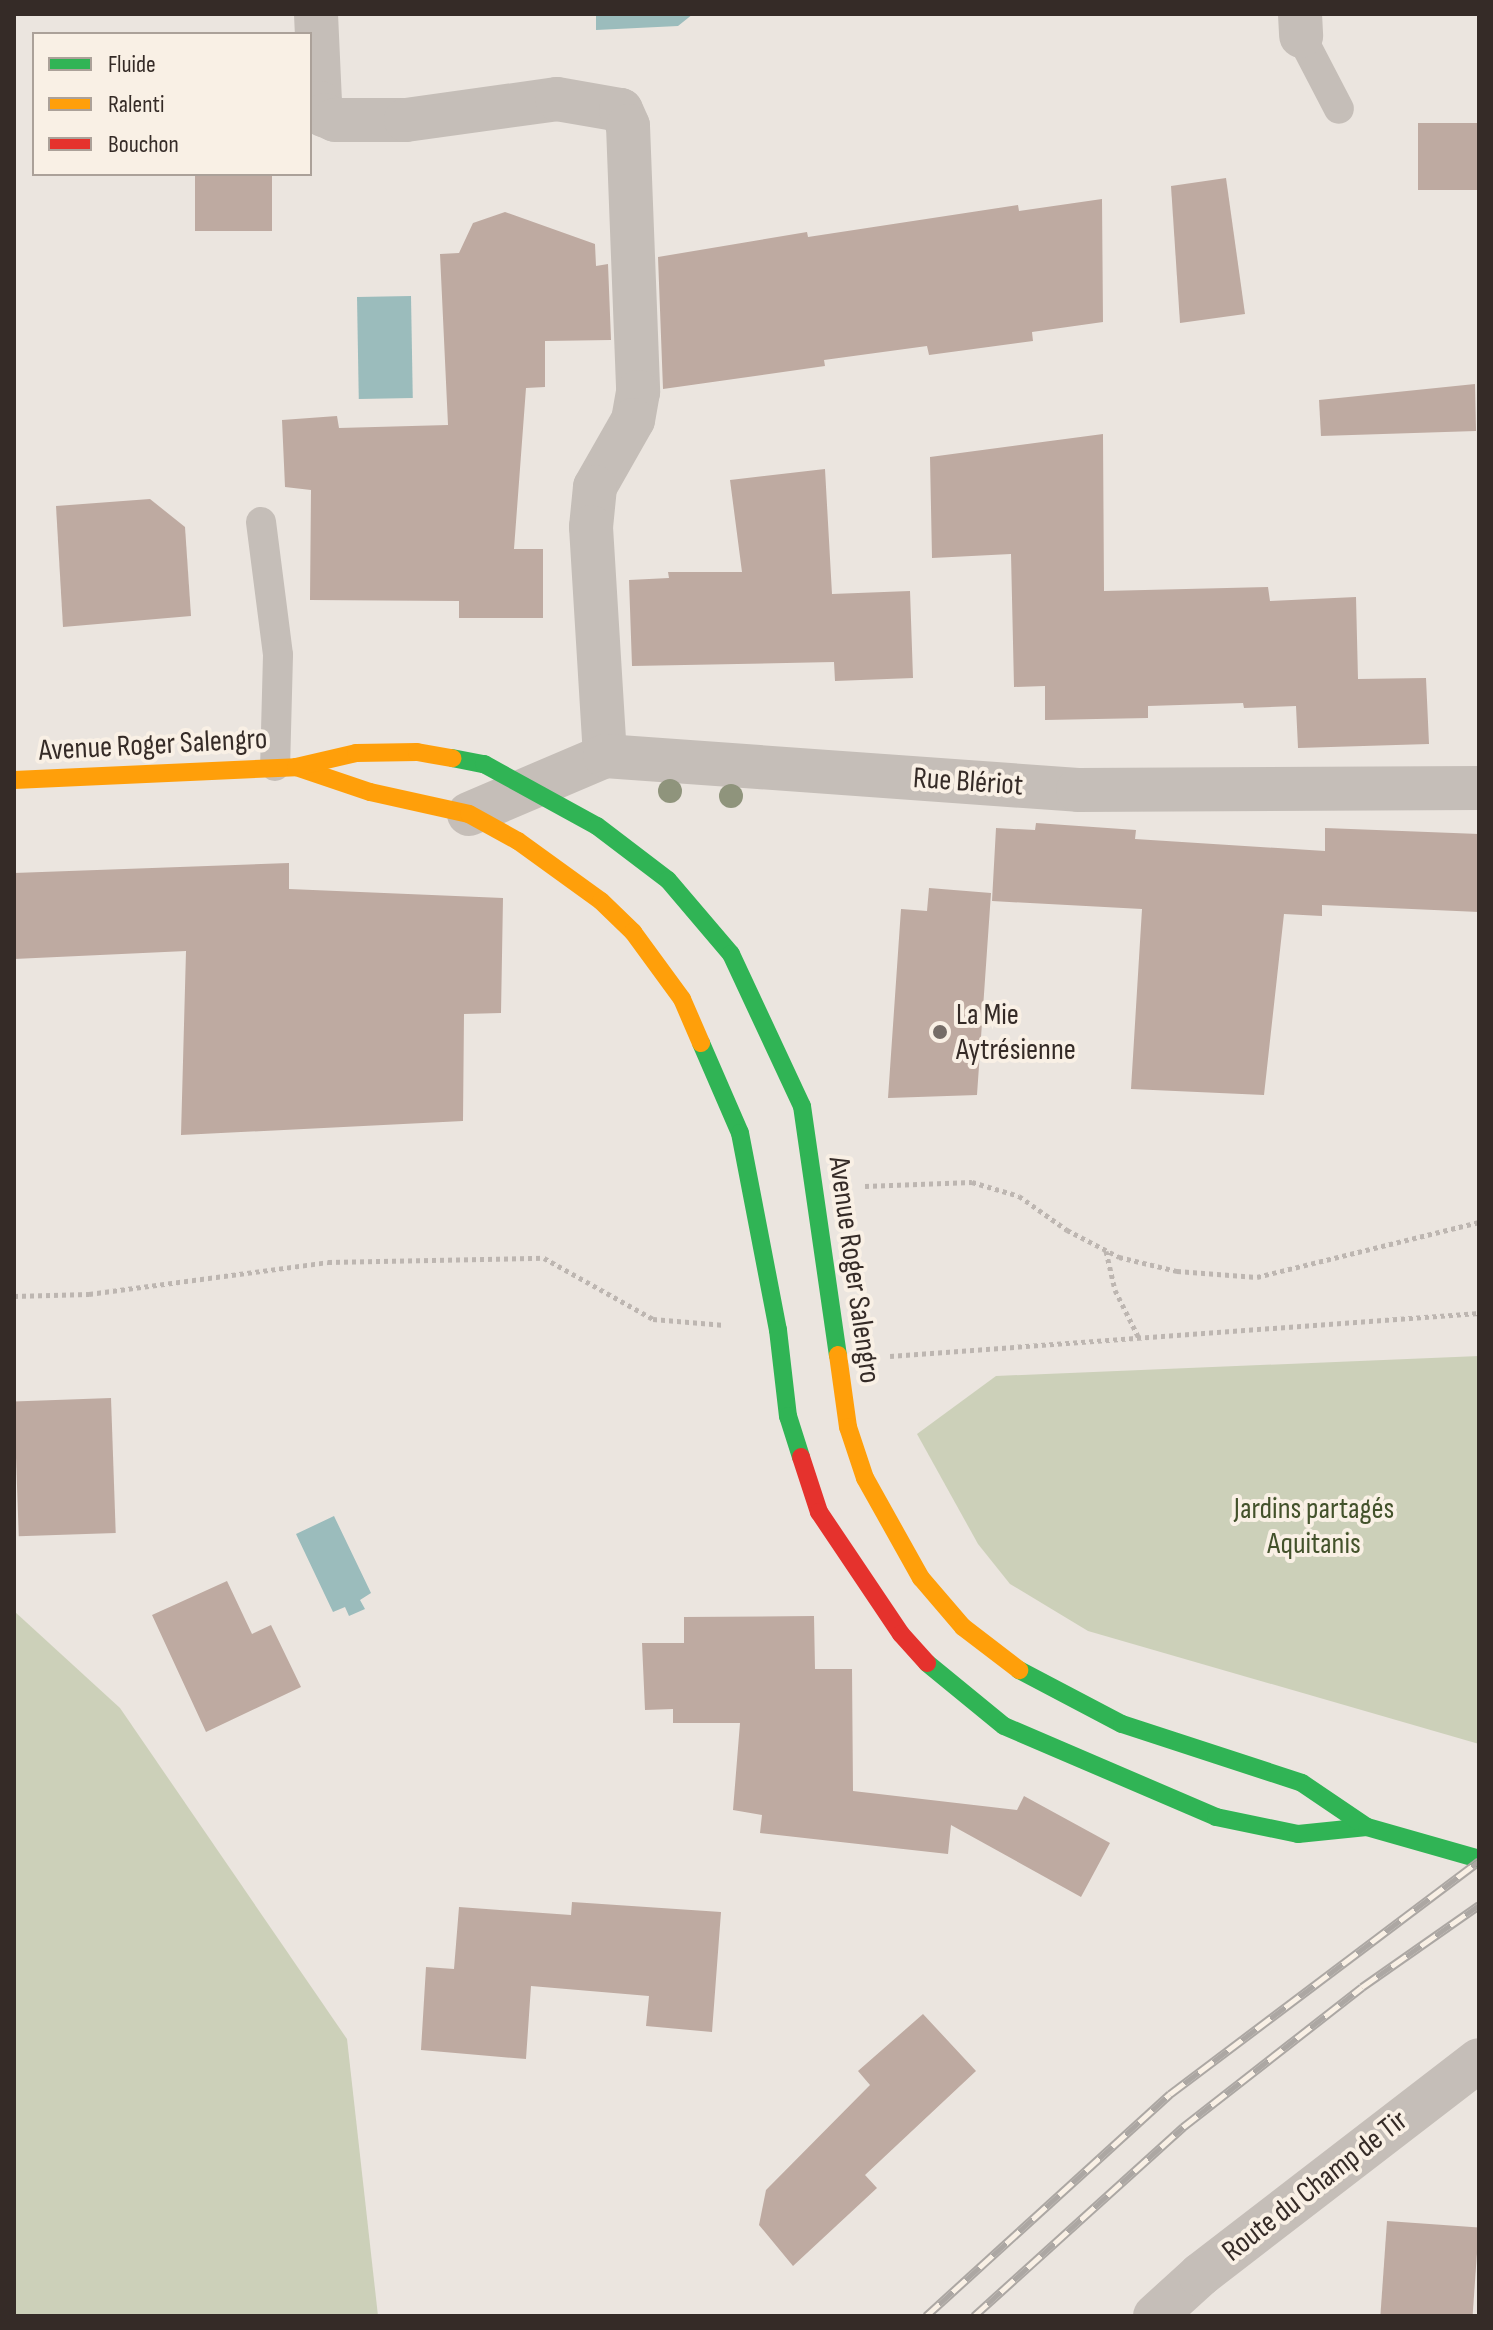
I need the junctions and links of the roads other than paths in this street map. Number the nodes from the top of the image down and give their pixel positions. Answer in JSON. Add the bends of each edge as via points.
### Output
{"nodes":[{"id":1,"x":316,"y":14,"type":"edge"},
{"id":2,"x":1301,"y":25,"type":"edge"},
{"id":3,"x":1339,"y":109,"type":"dead end"},
{"id":4,"x":261,"y":522,"type":"dead end"},
{"id":5,"x":605,"y":756,"type":"junction"},
{"id":6,"x":285,"y":766,"type":"junction"},
{"id":7,"x":14,"y":780,"type":"edge"},
{"id":8,"x":1479,"y":788,"type":"edge"},
{"id":9,"x":535,"y":789,"type":"junction"},
{"id":10,"x":469,"y":814,"type":"junction"},
{"id":11,"x":1367,"y":1827,"type":"junction"},
{"id":12,"x":1479,"y":1859,"type":"edge"},
{"id":13,"x":1479,"y":2060,"type":"edge"},
{"id":14,"x":1155,"y":2316,"type":"edge"}],
"edges":[{"from":1,"to":5,"type":"street","via":[[320,103],[324,115],[335,120],[406,120],[557,99],[621,110],[628,126],[638,392],[633,420],[595,487],[591,527]]},
{"from":2,"to":3,"type":"lane"},
{"from":4,"to":6,"type":"lane"},
{"from":5,"to":8,"type":"street","name":"Rue Blériot","via":[[1078,790]]},
{"from":5,"to":9,"type":"street","name":"Rue Blériot"},
{"from":6,"to":7,"type":"main road","name":"Avenue Roger Salengro"},
{"from":6,"to":9,"type":"main road","name":"Avenue Roger Salengro","via":[[356,753],[417,752],[484,764]]},
{"from":6,"to":10,"type":"main road","name":"Avenue Roger Salengro"},
{"from":9,"to":10,"type":"street","name":"Rue Blériot"},
{"from":9,"to":11,"type":"main road","name":"Avenue Roger Salengro","via":[[597,826],[668,880],[731,954],[776,1041],[802,1106],[848,1427],[865,1478],[921,1578],[963,1627],[1016,1668],[1122,1724],[1302,1783]]},
{"from":10,"to":11,"type":"main road","name":"Avenue Roger Salengro","via":[[563,871],[601,901],[633,932],[682,999],[740,1133],[778,1330],[788,1416],[819,1512],[901,1634],[947,1684],[1004,1726],[1216,1817],[1298,1834]]},
{"from":11,"to":12,"type":"main road","name":"Avenue Roger Salengro"},
{"from":13,"to":14,"type":"street","name":"Route du Champ de Tir","via":[[1200,2275]]}]}
